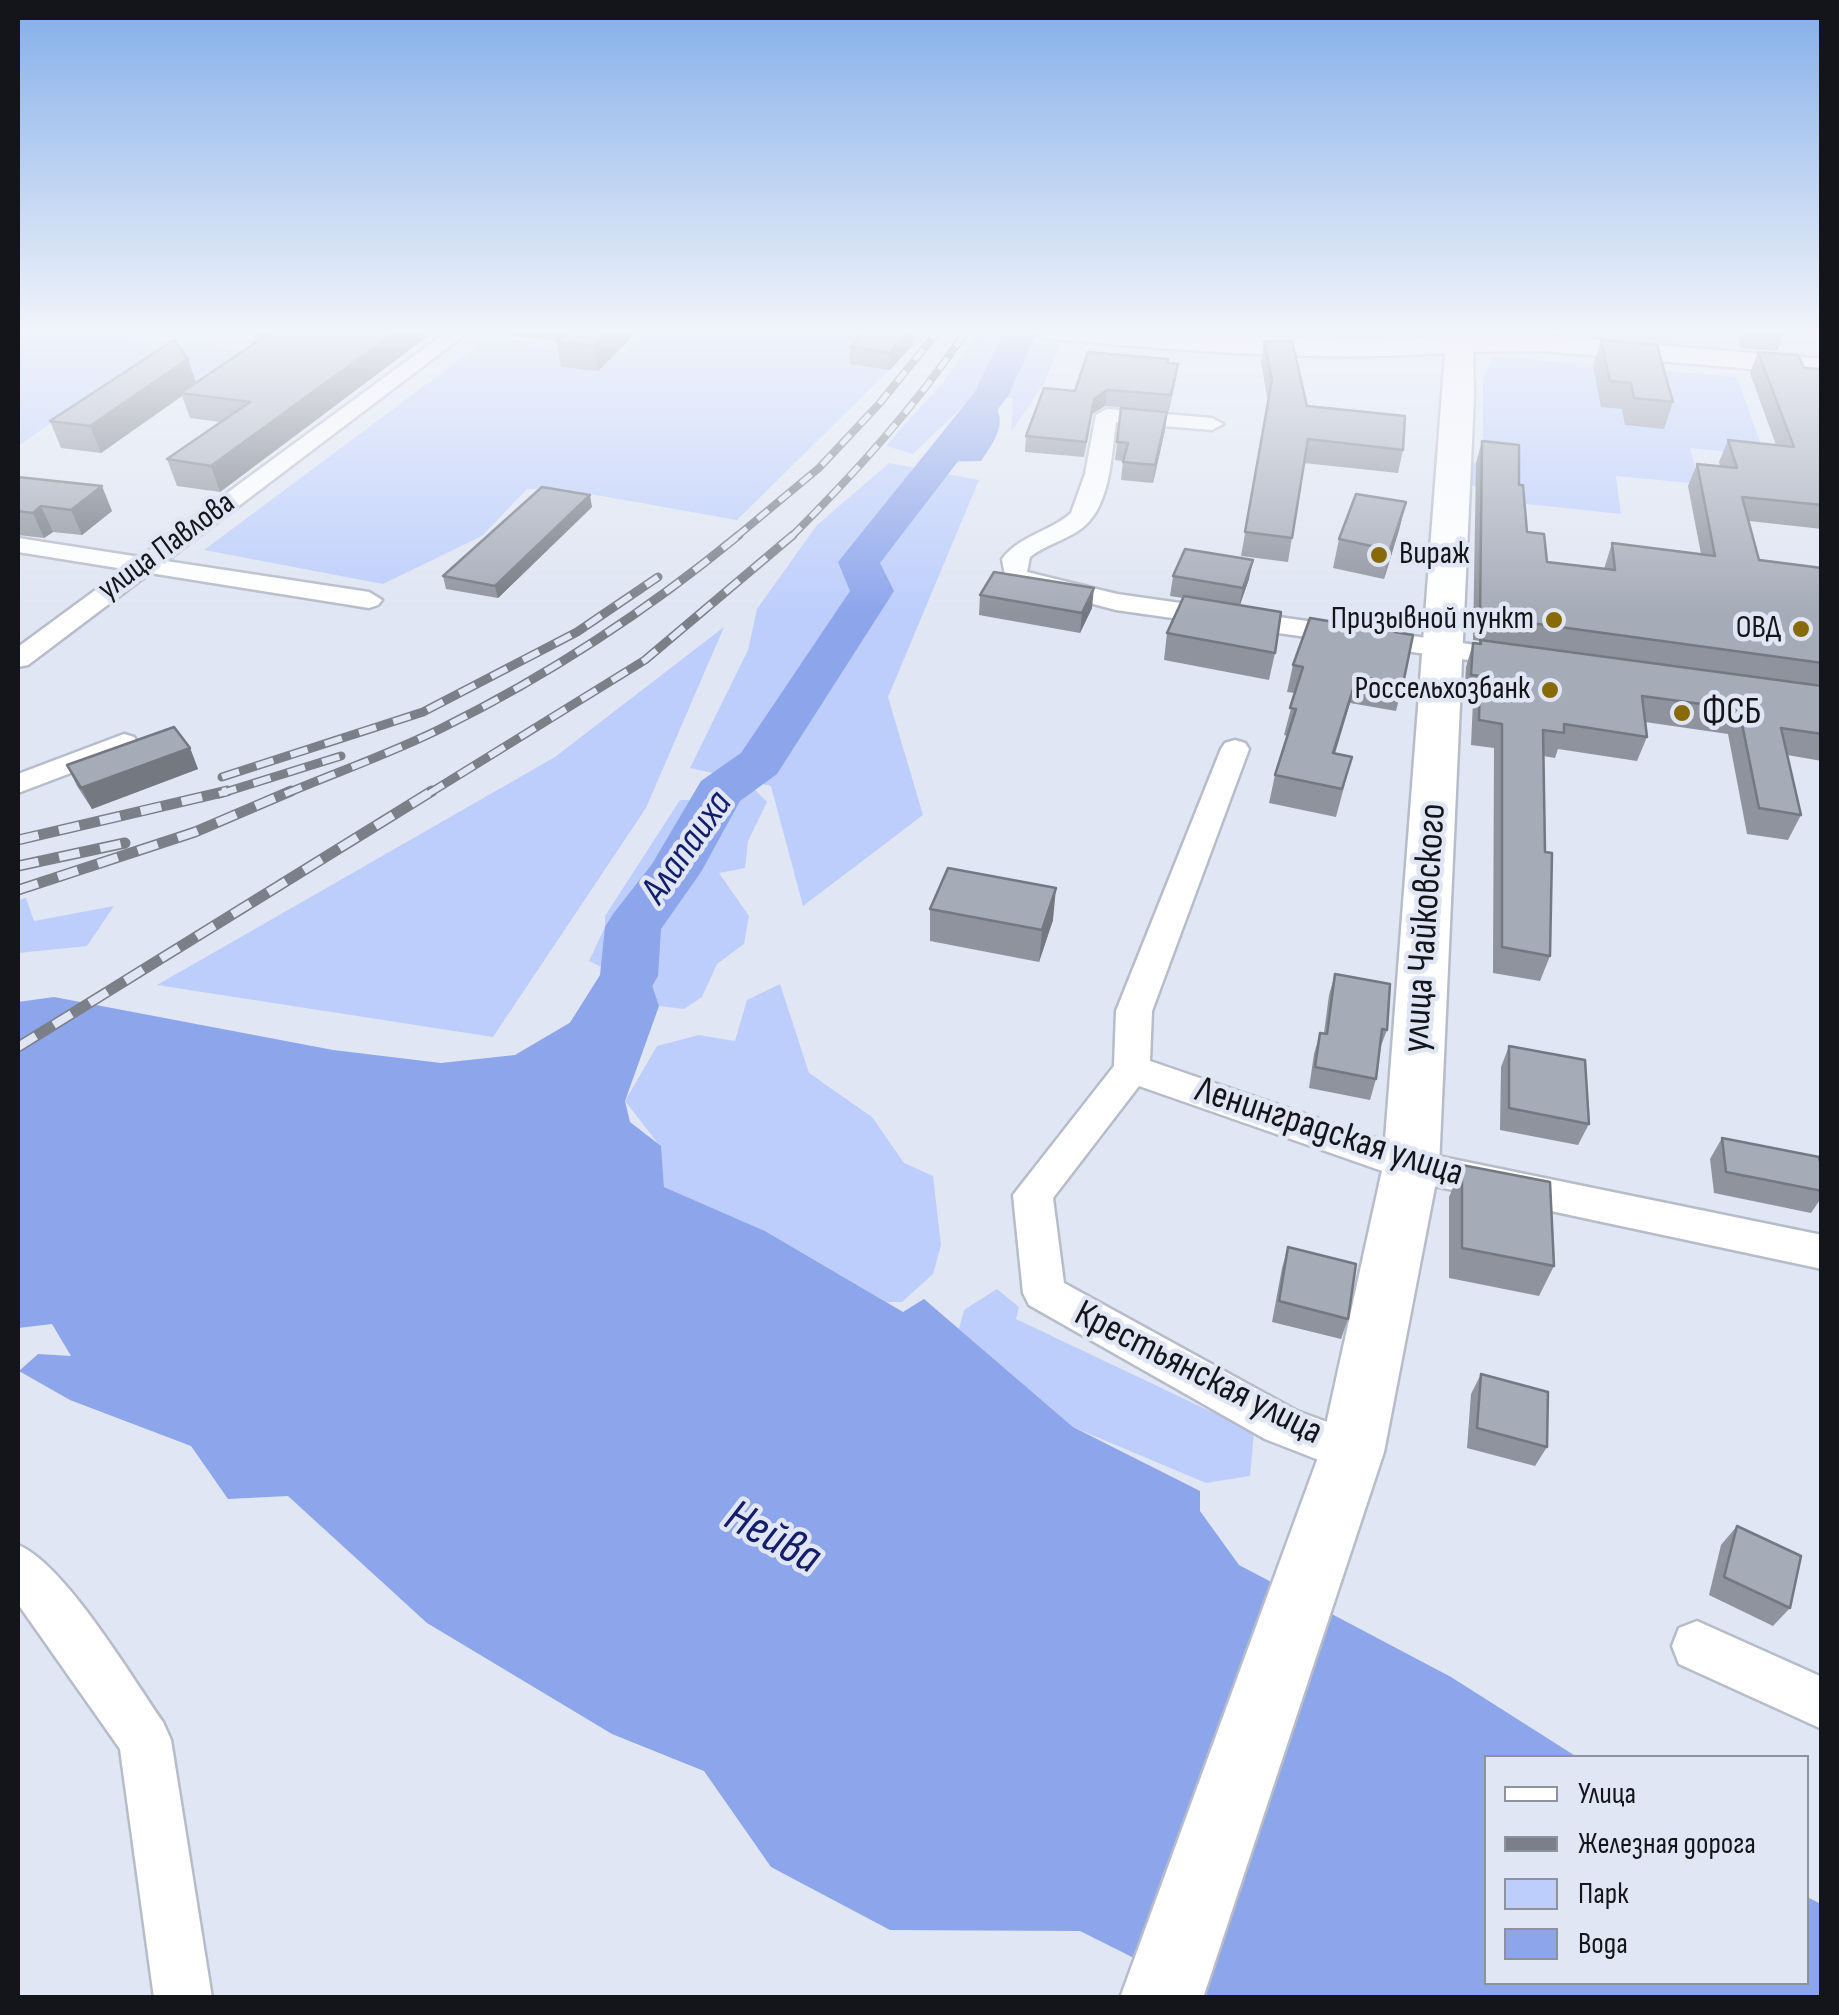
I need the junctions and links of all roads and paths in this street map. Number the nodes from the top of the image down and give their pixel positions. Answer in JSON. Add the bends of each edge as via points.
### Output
{"nodes":[{"id":1,"x":334,"y":424,"type":"edge"},
{"id":2,"x":1105,"y":424,"type":"edge"},
{"id":3,"x":1457,"y":424,"type":"edge"},
{"id":4,"x":18,"y":545,"type":"edge"},
{"id":5,"x":144,"y":564,"type":"junction"},
{"id":6,"x":369,"y":600,"type":"dead end"},
{"id":7,"x":1443,"y":648,"type":"junction"},
{"id":8,"x":18,"y":658,"type":"edge"},
{"id":9,"x":1538,"y":662,"type":"edge"},
{"id":10,"x":124,"y":743,"type":"edge"},
{"id":11,"x":1235,"y":749,"type":"dead end"},
{"id":12,"x":18,"y":784,"type":"edge"},
{"id":13,"x":1132,"y":1069,"type":"junction"},
{"id":14,"x":1411,"y":1166,"type":"junction"},
{"id":15,"x":1822,"y":1252,"type":"edge"},
{"id":16,"x":1344,"y":1478,"type":"junction"},
{"id":17,"x":18,"y":1568,"type":"edge"},
{"id":18,"x":1697,"y":1646,"type":"dead end"},
{"id":19,"x":1822,"y":1704,"type":"edge"},
{"id":20,"x":183,"y":1998,"type":"edge"},
{"id":21,"x":1160,"y":1998,"type":"edge"}],
"edges":[{"from":1,"to":5,"type":"street","name":"улица Павлова"},
{"from":2,"to":7,"type":"street","via":[[1088,508],[1077,522],[1032,540],[1014,559],[1015,576],[1116,602]]},
{"from":3,"to":7,"type":"main road","name":"улица Чайковского"},
{"from":4,"to":5,"type":"street"},
{"from":5,"to":6,"type":"street"},
{"from":5,"to":8,"type":"street","name":"улица Павлова"},
{"from":7,"to":9,"type":"street"},
{"from":7,"to":14,"type":"main road","name":"улица Чайковского"},
{"from":10,"to":12,"type":"street"},
{"from":11,"to":13,"type":"street","via":[[1134,1011]]},
{"from":13,"to":14,"type":"street","name":"Ленинградская улица"},
{"from":13,"to":16,"type":"street","name":"Крестьянская улица","via":[[1034,1195],[1044,1294],[1282,1426]]},
{"from":14,"to":15,"type":"street","name":"Ленинградская улица"},
{"from":14,"to":16,"type":"main road","name":"улица Чайковского"},
{"from":16,"to":21,"type":"main road","name":"улица Чайковского"},
{"from":17,"to":20,"type":"street","via":[[145,1740]]},
{"from":18,"to":19,"type":"street"}]}
